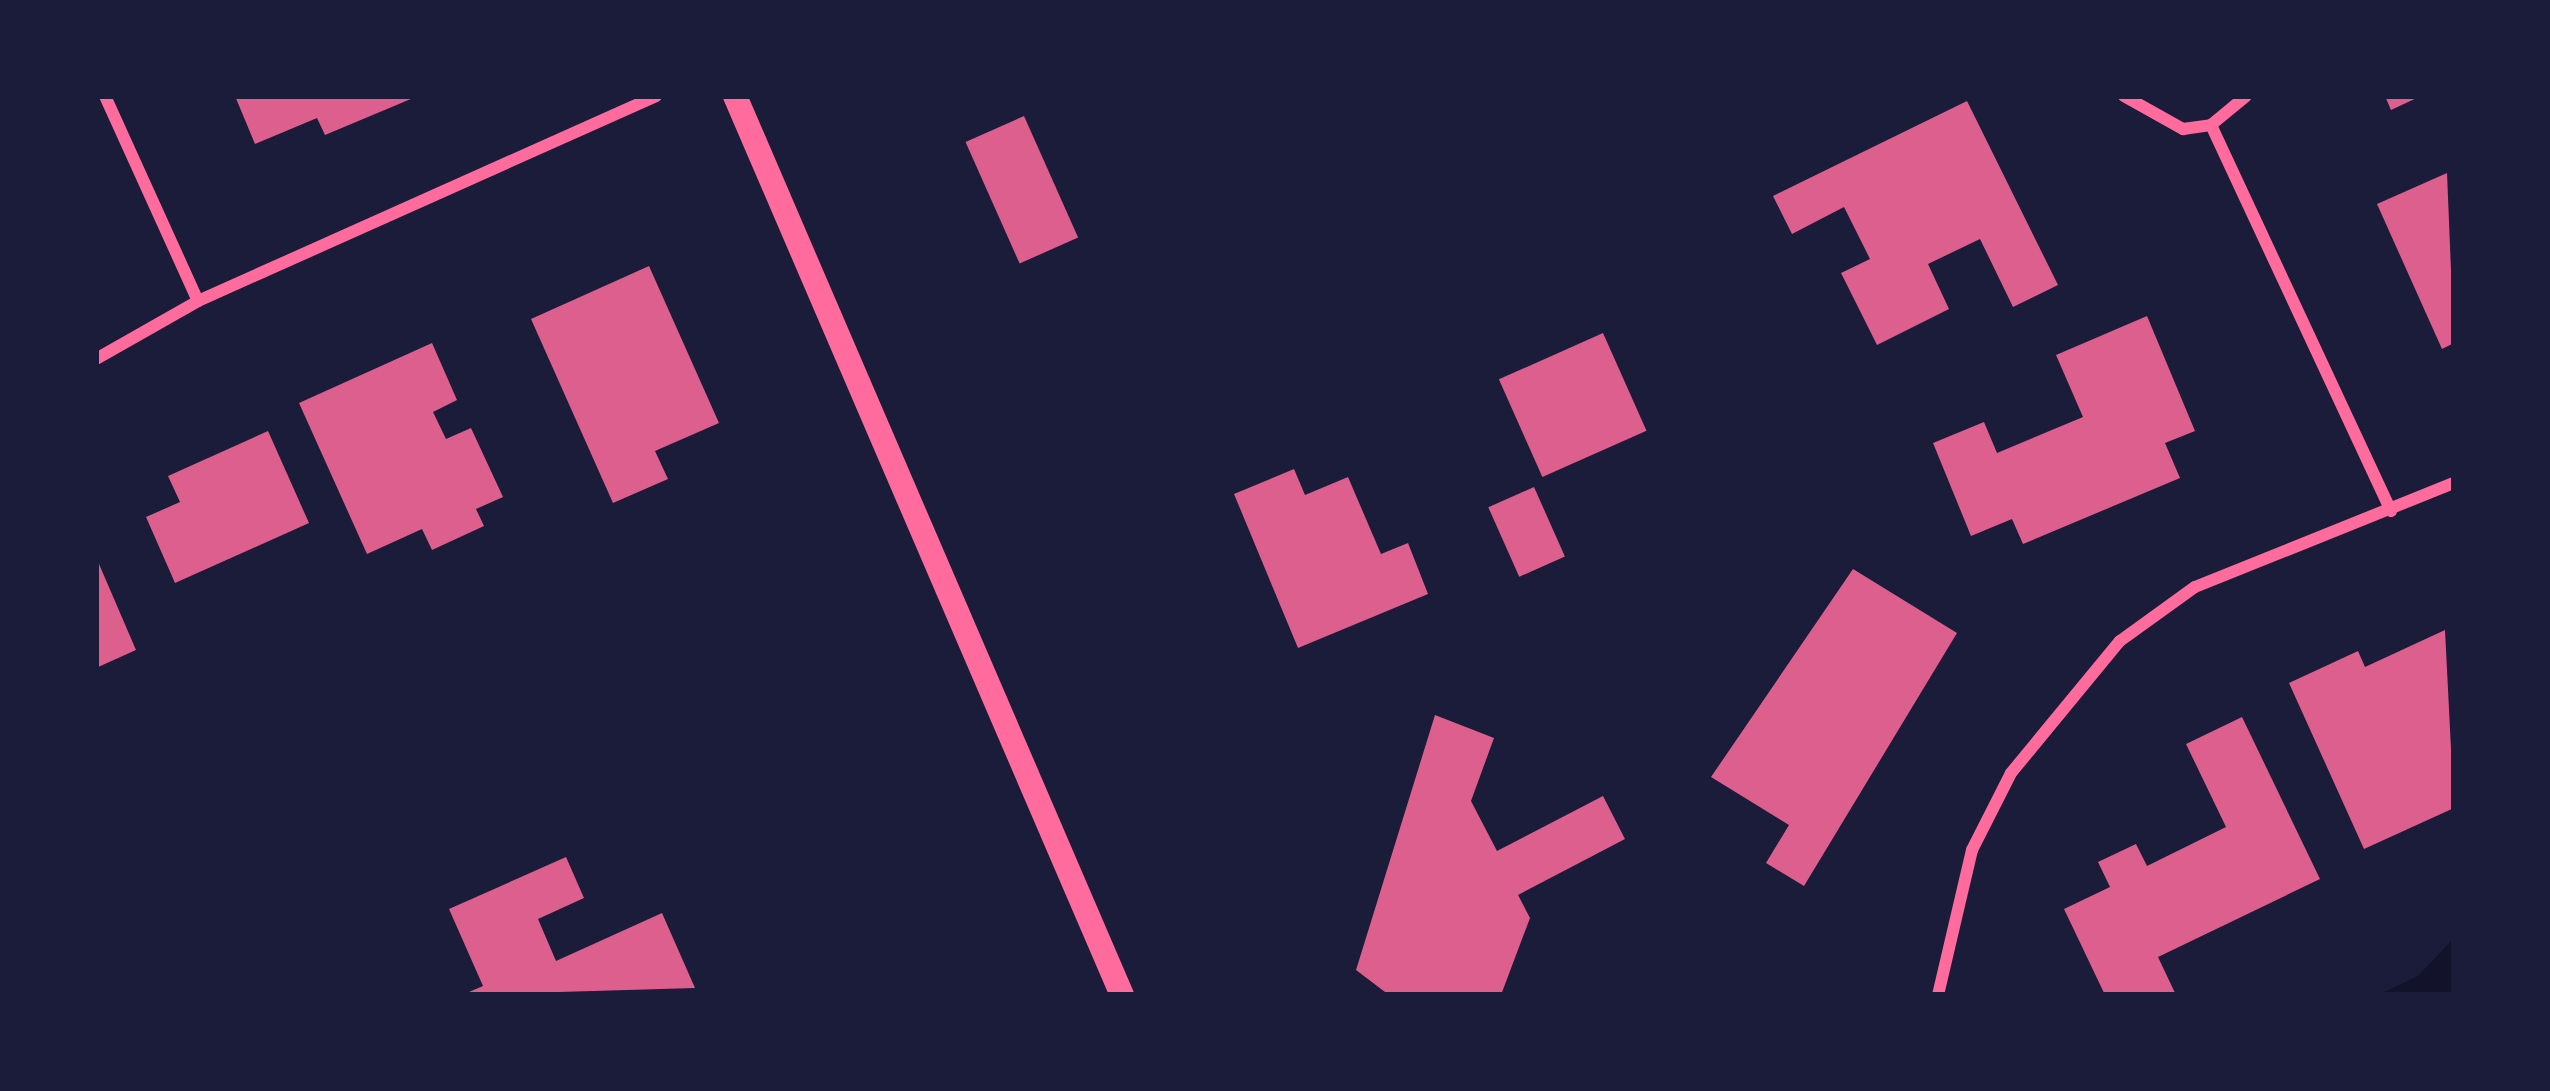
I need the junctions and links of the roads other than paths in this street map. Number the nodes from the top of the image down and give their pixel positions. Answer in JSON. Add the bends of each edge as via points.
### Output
{"nodes":[{"id":1,"x":105,"y":96,"type":"edge"},
{"id":2,"x":656,"y":96,"type":"edge"},
{"id":3,"x":735,"y":96,"type":"edge"},
{"id":4,"x":2124,"y":96,"type":"edge"},
{"id":5,"x":2246,"y":96,"type":"edge"},
{"id":6,"x":2211,"y":125,"type":"junction"},
{"id":7,"x":198,"y":301,"type":"junction"},
{"id":8,"x":96,"y":359,"type":"edge"},
{"id":9,"x":2454,"y":483,"type":"edge"},
{"id":10,"x":2391,"y":511,"type":"junction"},
{"id":11,"x":1122,"y":995,"type":"edge"},
{"id":12,"x":1938,"y":995,"type":"edge"}],
"edges":[{"from":1,"to":7,"type":"street"},
{"from":2,"to":7,"type":"street"},
{"from":3,"to":11,"type":"main road"},
{"from":4,"to":6,"type":"street","via":[[2155,123]]},
{"from":5,"to":6,"type":"street"},
{"from":6,"to":10,"type":"street"},
{"from":7,"to":8,"type":"street"},
{"from":9,"to":10,"type":"street"},
{"from":10,"to":12,"type":"street","via":[[2195,587],[2057,704],[1972,850]]}]}
